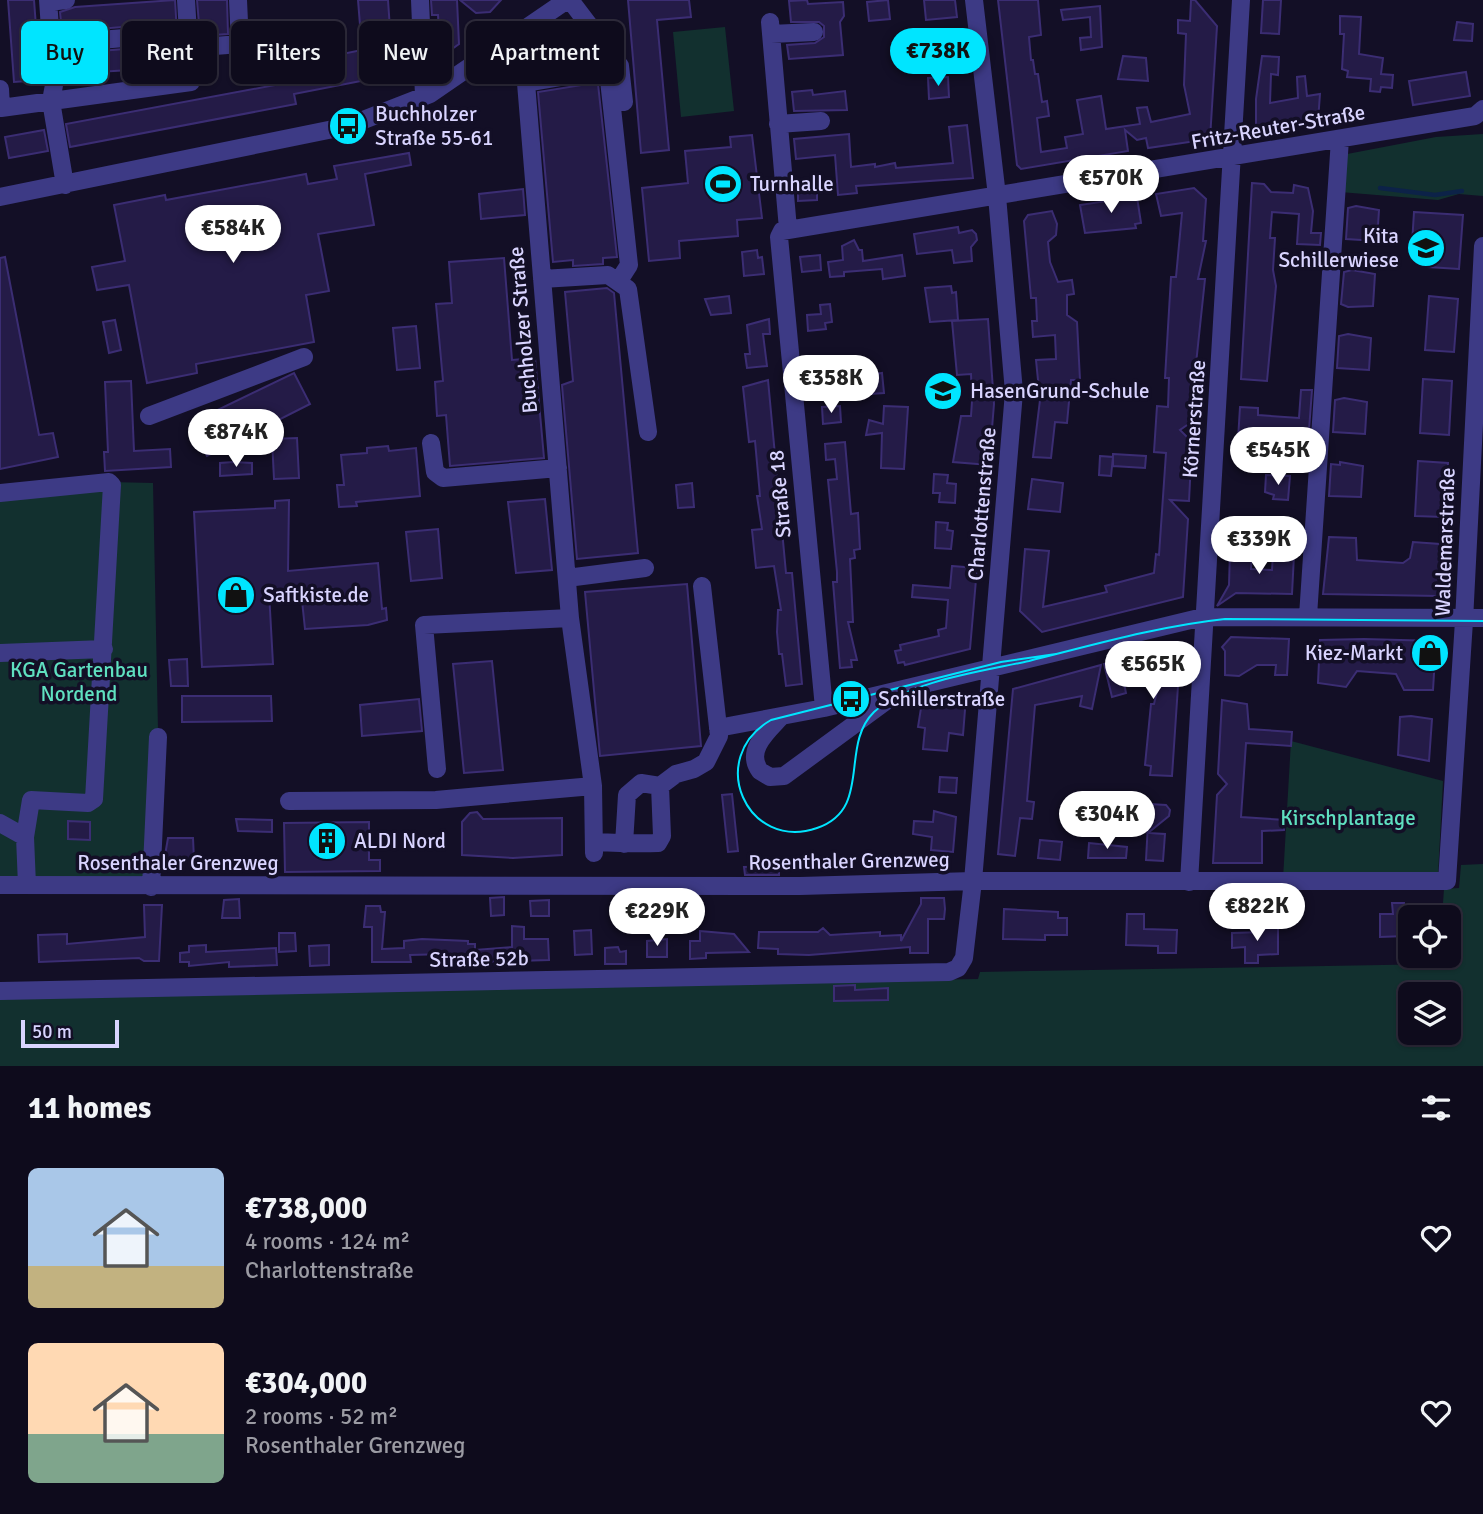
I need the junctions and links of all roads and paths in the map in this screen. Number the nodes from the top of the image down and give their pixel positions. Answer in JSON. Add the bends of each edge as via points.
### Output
{"nodes":[{"id":1,"x":186,"y":0,"type":"edge"},
{"id":2,"x":238,"y":0,"type":"edge"},
{"id":3,"x":420,"y":0,"type":"edge"},
{"id":4,"x":568,"y":0,"type":"edge"},
{"id":5,"x":974,"y":0,"type":"edge"},
{"id":6,"x":1241,"y":0,"type":"edge"},
{"id":7,"x":54,"y":1,"type":"edge"},
{"id":8,"x":53,"y":21,"type":"edge"},
{"id":9,"x":187,"y":21,"type":"edge"},
{"id":10,"x":539,"y":21,"type":"edge"},
{"id":11,"x":814,"y":32,"type":"dead end"},
{"id":12,"x":217,"y":46,"type":"edge"},
{"id":13,"x":466,"y":70,"type":"edge"},
{"id":14,"x":51,"y":84,"type":"edge"},
{"id":15,"x":176,"y":84,"type":"edge"},
{"id":16,"x":526,"y":84,"type":"edge"},
{"id":17,"x":609,"y":84,"type":"edge"},
{"id":18,"x":0,"y":89,"type":"edge"},
{"id":19,"x":424,"y":96,"type":"junction"},
{"id":20,"x":51,"y":101,"type":"junction"},
{"id":21,"x":1483,"y":109,"type":"edge"},
{"id":22,"x":821,"y":121,"type":"dead end"},
{"id":23,"x":778,"y":124,"type":"junction"},
{"id":24,"x":1340,"y":139,"type":"junction"},
{"id":25,"x":1231,"y":158,"type":"junction"},
{"id":26,"x":630,"y":161,"type":"dead end"},
{"id":27,"x":65,"y":185,"type":"junction"},
{"id":28,"x":997,"y":196,"type":"junction"},
{"id":29,"x":0,"y":197,"type":"edge"},
{"id":30,"x":784,"y":231,"type":"junction"},
{"id":31,"x":1483,"y":246,"type":"edge"},
{"id":32,"x":542,"y":279,"type":"junction"},
{"id":33,"x":618,"y":282,"type":"junction"},
{"id":34,"x":304,"y":356,"type":"dead end"},
{"id":35,"x":149,"y":416,"type":"dead end"},
{"id":36,"x":648,"y":432,"type":"dead end"},
{"id":37,"x":431,"y":443,"type":"dead end"},
{"id":38,"x":558,"y":468,"type":"junction"},
{"id":39,"x":0,"y":493,"type":"edge"},
{"id":40,"x":645,"y":568,"type":"dead end"},
{"id":41,"x":566,"y":578,"type":"junction"},
{"id":42,"x":702,"y":586,"type":"dead end"},
{"id":43,"x":1308,"y":615,"type":"junction"},
{"id":44,"x":1203,"y":617,"type":"junction"},
{"id":45,"x":570,"y":618,"type":"junction"},
{"id":46,"x":1474,"y":618,"type":"edge"},
{"id":47,"x":104,"y":649,"type":"junction"},
{"id":48,"x":0,"y":653,"type":"edge"},
{"id":49,"x":992,"y":667,"type":"junction"},
{"id":50,"x":901,"y":690,"type":"junction"},
{"id":51,"x":824,"y":708,"type":"junction"},
{"id":52,"x":780,"y":718,"type":"junction"},
{"id":53,"x":718,"y":727,"type":"junction"},
{"id":54,"x":158,"y":737,"type":"dead end"},
{"id":55,"x":437,"y":769,"type":"dead end"},
{"id":56,"x":593,"y":786,"type":"junction"},
{"id":57,"x":660,"y":786,"type":"junction"},
{"id":58,"x":289,"y":801,"type":"dead end"},
{"id":59,"x":0,"y":822,"type":"edge"},
{"id":60,"x":25,"y":837,"type":"junction"},
{"id":61,"x":624,"y":844,"type":"junction"},
{"id":62,"x":973,"y":881,"type":"junction"},
{"id":63,"x":1447,"y":881,"type":"joint"},
{"id":64,"x":1189,"y":882,"type":"junction"},
{"id":65,"x":0,"y":885,"type":"edge"},
{"id":66,"x":27,"y":885,"type":"junction"},
{"id":67,"x":150,"y":887,"type":"junction"},
{"id":68,"x":958,"y":968,"type":"joint"},
{"id":69,"x":0,"y":991,"type":"edge"}],
"edges":[{"from":1,"to":9,"type":"street"},
{"from":2,"to":12,"type":"street","via":[[240,44]]},
{"from":3,"to":19,"type":"street"},
{"from":4,"to":10,"type":"street"},
{"from":4,"to":26,"type":"street","via":[[620,66]]},
{"from":5,"to":28,"type":"street","name":"Charlottenstraße"},
{"from":6,"to":25,"type":"street","name":"Körnerstraße"},
{"from":7,"to":8,"type":"street"},
{"from":11,"to":23,"type":"street","via":[[770,28]]},
{"from":13,"to":19,"type":"street"},
{"from":14,"to":20,"type":"street"},
{"from":15,"to":20,"type":"street"},
{"from":16,"to":32,"type":"street","name":"Buchholzer Straße"},
{"from":17,"to":33,"type":"street","via":[[629,265]]},
{"from":18,"to":20,"type":"street","via":[[1,108]]},
{"from":19,"to":27,"type":"street","via":[[330,132]]},
{"from":20,"to":27,"type":"street"},
{"from":21,"to":24,"type":"street","name":"Fritz-Reuter-Straße","via":[[1475,116]]},
{"from":22,"to":23,"type":"street"},
{"from":23,"to":30,"type":"street"},
{"from":24,"to":25,"type":"street","name":"Fritz-Reuter-Straße"},
{"from":24,"to":43,"type":"street"},
{"from":25,"to":28,"type":"street","name":"Fritz-Reuter-Straße"},
{"from":25,"to":44,"type":"street","name":"Körnerstraße"},
{"from":27,"to":29,"type":"street"},
{"from":28,"to":30,"type":"street","name":"Fritz-Reuter-Straße"},
{"from":28,"to":49,"type":"street","name":"Charlottenstraße","via":[[1014,392]]},
{"from":30,"to":51,"type":"street","name":"Straße 18"},
{"from":31,"to":46,"type":"street","name":"Waldemarstraße","via":[[1463,593]]},
{"from":32,"to":33,"type":"street","via":[[608,275]]},
{"from":32,"to":38,"type":"street","name":"Buchholzer Straße"},
{"from":33,"to":36,"type":"street","via":[[628,289]]},
{"from":34,"to":35,"type":"street"},
{"from":37,"to":38,"type":"street","via":[[435,472],[443,478]]},
{"from":38,"to":41,"type":"street","name":"Buchholzer Straße"},
{"from":39,"to":47,"type":"street","via":[[112,485]]},
{"from":40,"to":41,"type":"street"},
{"from":41,"to":45,"type":"street","name":"Buchholzer Straße"},
{"from":42,"to":53,"type":"street"},
{"from":43,"to":44,"type":"street"},
{"from":43,"to":46,"type":"street"},
{"from":44,"to":49,"type":"street"},
{"from":44,"to":64,"type":"street","name":"Körnerstraße"},
{"from":45,"to":55,"type":"street","via":[[424,625]]},
{"from":45,"to":56,"type":"street","name":"Buchholzer Straße"},
{"from":46,"to":63,"type":"street","name":"Waldemarstraße"},
{"from":47,"to":48,"type":"street"},
{"from":47,"to":60,"type":"street","via":[[94,799],[88,803],[31,800]]},
{"from":49,"to":50,"type":"street"},
{"from":49,"to":62,"type":"street","name":"Charlottenstraße"},
{"from":50,"to":51,"type":"street"},
{"from":50,"to":52,"type":"street","via":[[776,778],[760,771],[755,754]]},
{"from":51,"to":52,"type":"street"},
{"from":52,"to":53,"type":"street"},
{"from":53,"to":57,"type":"street","via":[[719,736],[706,762]]},
{"from":54,"to":67,"type":"street"},
{"from":56,"to":58,"type":"street","via":[[436,800]]},
{"from":56,"to":61,"type":"street","name":"Buchholzer Straße","via":[[594,847]]},
{"from":57,"to":61,"type":"street","via":[[641,783],[627,795]]},
{"from":57,"to":61,"type":"street","via":[[662,836],[657,843]]},
{"from":59,"to":60,"type":"street"},
{"from":60,"to":66,"type":"street"},
{"from":62,"to":64,"type":"street","name":"Rosenthaler Grenzweg"},
{"from":62,"to":67,"type":"street","name":"Rosenthaler Grenzweg","via":[[790,886]]},
{"from":62,"to":68,"type":"street","name":"Charlottenstraße","via":[[964,958]]},
{"from":63,"to":64,"type":"street","name":"Rosenthaler Grenzweg"},
{"from":65,"to":66,"type":"street","name":"Rosenthaler Grenzweg"},
{"from":66,"to":67,"type":"street","name":"Rosenthaler Grenzweg"},
{"from":68,"to":69,"type":"street","name":"Straße 52b","via":[[935,973]]}]}
